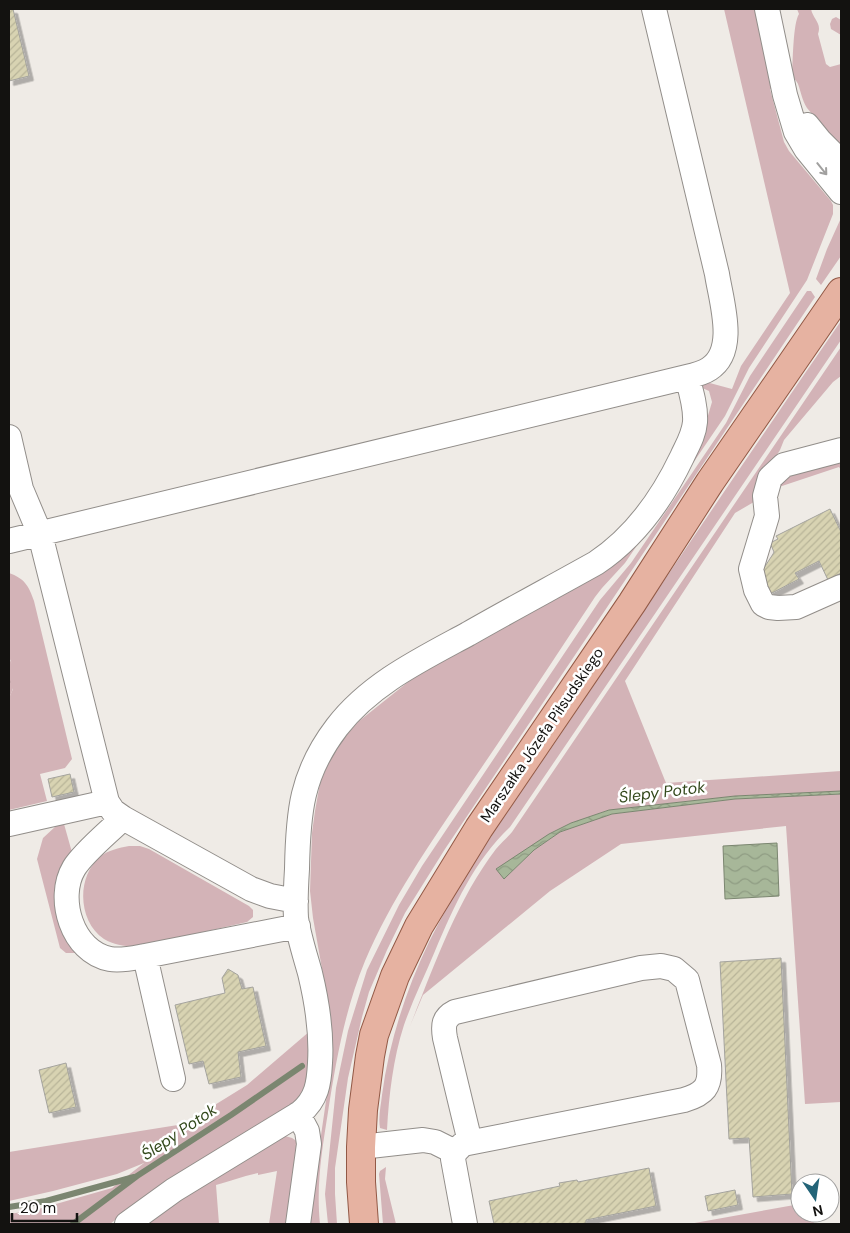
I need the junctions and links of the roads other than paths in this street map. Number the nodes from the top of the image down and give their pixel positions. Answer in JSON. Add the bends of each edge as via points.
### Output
{"nodes":[{"id":1,"x":654,"y":9,"type":"edge"},
{"id":2,"x":767,"y":9,"type":"edge"},
{"id":3,"x":785,"y":95,"type":"junction"},
{"id":4,"x":841,"y":162,"type":"edge"},
{"id":5,"x":841,"y":192,"type":"edge"},
{"id":6,"x":841,"y":294,"type":"edge"},
{"id":7,"x":688,"y":377,"type":"junction"},
{"id":8,"x":9,"y":437,"type":"edge"},
{"id":9,"x":841,"y":450,"type":"edge"},
{"id":10,"x":40,"y":534,"type":"junction"},
{"id":11,"x":9,"y":541,"type":"edge"},
{"id":12,"x":841,"y":587,"type":"edge"},
{"id":13,"x":115,"y":810,"type":"junction"},
{"id":14,"x":9,"y":824,"type":"edge"},
{"id":15,"x":296,"y":901,"type":"junction"},
{"id":16,"x":298,"y":926,"type":"junction"},
{"id":17,"x":144,"y":956,"type":"junction"},
{"id":18,"x":173,"y":1079,"type":"dead end"},
{"id":19,"x":298,"y":1114,"type":"junction"},
{"id":20,"x":361,"y":1147,"type":"junction"},
{"id":21,"x":462,"y":1147,"type":"junction"},
{"id":22,"x":127,"y":1224,"type":"edge"},
{"id":23,"x":298,"y":1224,"type":"edge"},
{"id":24,"x":364,"y":1224,"type":"edge"},
{"id":25,"x":465,"y":1224,"type":"edge"}],
"edges":[{"from":1,"to":7,"type":"street","via":[[716,274],[725,326],[725,349],[720,359],[710,368]]},
{"from":2,"to":3,"type":"street"},
{"from":3,"to":4,"type":"street","via":[[820,141]]},
{"from":3,"to":5,"type":"street","one_way":true,"via":[[796,132]]},
{"from":6,"to":20,"type":"main road","name":"Marszałka Józefa Piłsudskiego","via":[[710,482],[479,828],[418,926],[395,976],[374,1035]]},
{"from":7,"to":10,"type":"street"},
{"from":7,"to":15,"type":"street","via":[[695,422],[691,437],[660,496],[642,522],[613,551],[588,568],[397,673],[354,707],[337,727],[313,764],[303,792],[297,838]]},
{"from":8,"to":10,"type":"street","via":[[21,489]]},
{"from":9,"to":12,"type":"street","via":[[784,465],[770,478],[765,496],[767,516],[751,569],[756,590],[763,604],[769,607],[796,607]]},
{"from":10,"to":11,"type":"street"},
{"from":10,"to":13,"type":"street"},
{"from":13,"to":14,"type":"street"},
{"from":13,"to":15,"type":"street","via":[[251,889]]},
{"from":13,"to":17,"type":"street","via":[[75,867],[67,887],[67,902],[76,932],[89,949],[110,959]]},
{"from":15,"to":16,"type":"street"},
{"from":16,"to":17,"type":"street"},
{"from":16,"to":19,"type":"street","via":[[321,1043],[318,1089],[310,1104]]},
{"from":17,"to":18,"type":"street"},
{"from":19,"to":22,"type":"street","via":[[174,1190]]},
{"from":19,"to":23,"type":"street","via":[[307,1131],[309,1144]]},
{"from":20,"to":21,"type":"street","via":[[423,1140]]},
{"from":20,"to":24,"type":"main road","name":"Marszałka Józefa Piłsudskiego"},
{"from":21,"to":21,"type":"street","via":[[684,1100],[701,1093],[710,1078],[709,1065],[687,980],[674,968],[641,968],[450,1014],[444,1023],[445,1038]]},
{"from":21,"to":25,"type":"street","via":[[453,1162]]}]}
